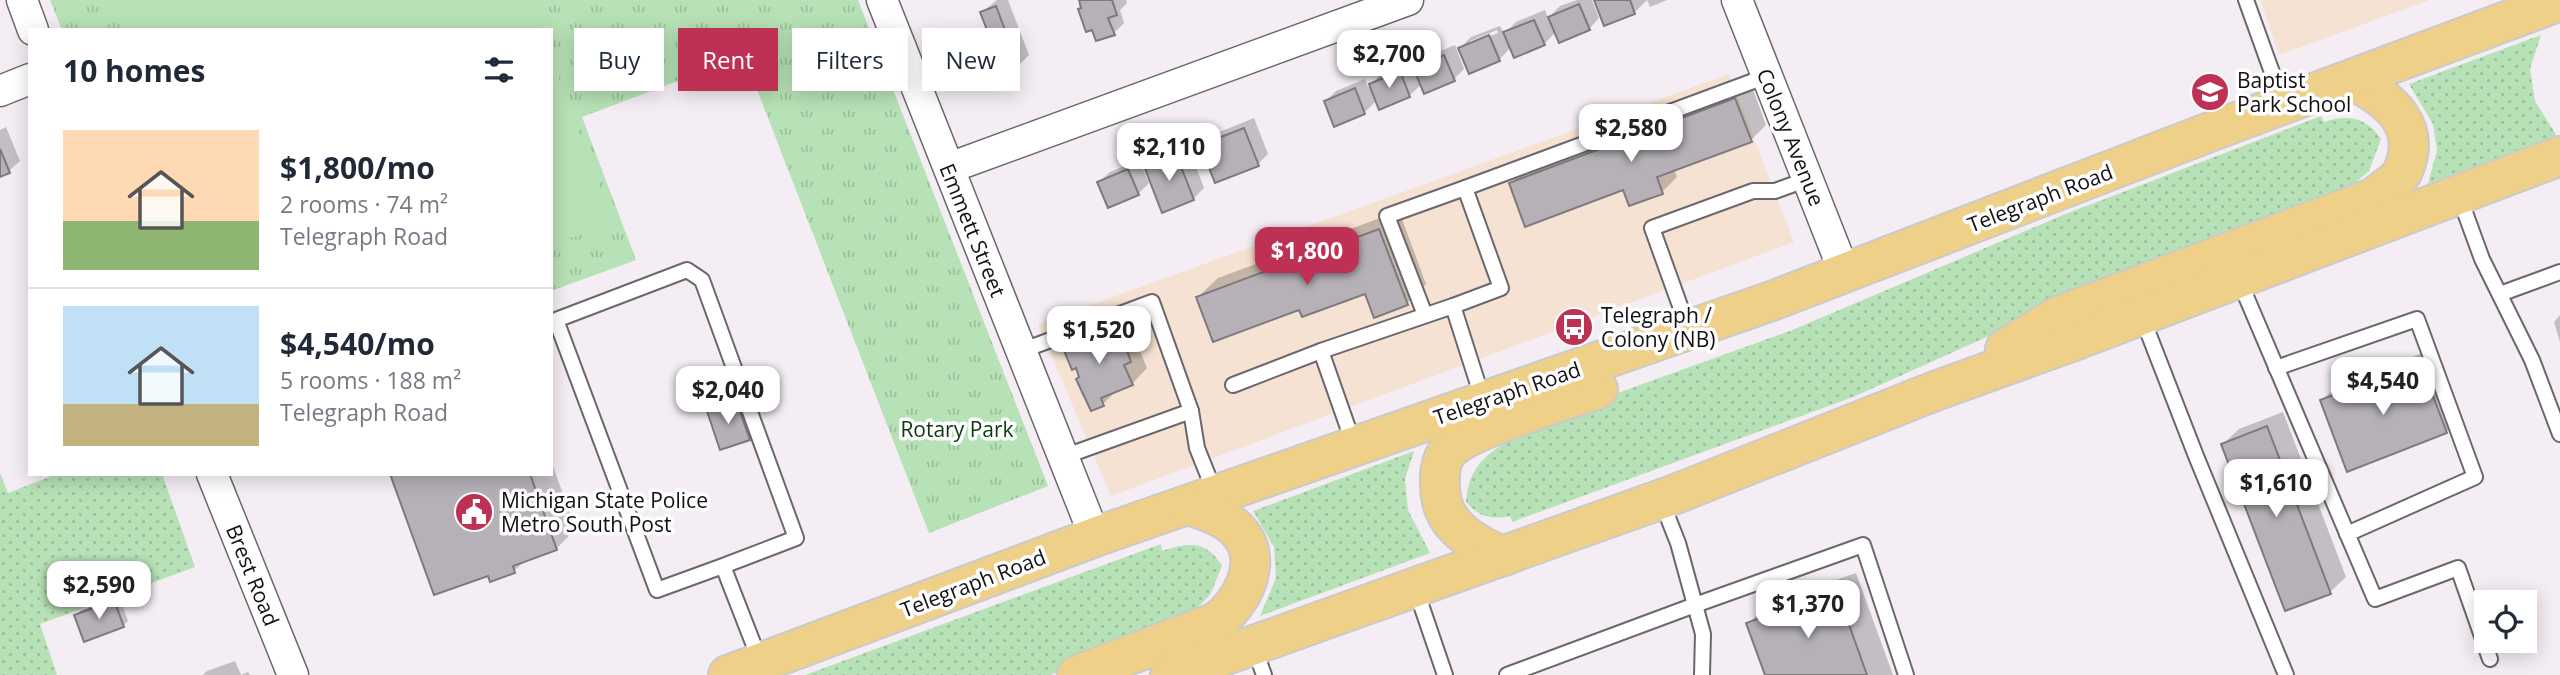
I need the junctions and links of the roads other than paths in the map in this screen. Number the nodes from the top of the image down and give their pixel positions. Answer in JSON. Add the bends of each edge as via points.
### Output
{"nodes":[{"id":1,"x":22,"y":0,"type":"edge"},
{"id":2,"x":882,"y":0,"type":"edge"},
{"id":3,"x":1408,"y":0,"type":"edge"},
{"id":4,"x":1737,"y":0,"type":"edge"},
{"id":5,"x":2246,"y":0,"type":"edge"},
{"id":6,"x":2560,"y":1,"type":"edge"},
{"id":7,"x":32,"y":28,"type":"edge"},
{"id":8,"x":1767,"y":76,"type":"junction"},
{"id":9,"x":28,"y":80,"type":"edge"},
{"id":10,"x":2351,"y":80,"type":"junction"},
{"id":11,"x":0,"y":90,"type":"edge"},
{"id":12,"x":2284,"y":105,"type":"junction"},
{"id":13,"x":2560,"y":156,"type":"edge"},
{"id":14,"x":949,"y":168,"type":"junction"},
{"id":15,"x":1808,"y":179,"type":"junction"},
{"id":16,"x":1465,"y":188,"type":"junction"},
{"id":17,"x":2459,"y":195,"type":"junction"},
{"id":18,"x":1885,"y":258,"type":"junction"},
{"id":19,"x":2560,"y":272,"type":"edge"},
{"id":20,"x":1845,"y":274,"type":"junction"},
{"id":21,"x":2238,"y":278,"type":"junction"},
{"id":22,"x":2500,"y":294,"type":"junction"},
{"id":23,"x":1453,"y":306,"type":"junction"},
{"id":24,"x":1425,"y":315,"type":"junction"},
{"id":25,"x":2142,"y":315,"type":"junction"},
{"id":26,"x":1689,"y":330,"type":"junction"},
{"id":27,"x":1021,"y":351,"type":"junction"},
{"id":28,"x":1321,"y":351,"type":"junction"},
{"id":29,"x":2276,"y":368,"type":"junction"},
{"id":30,"x":1233,"y":385,"type":"dead end"},
{"id":31,"x":1935,"y":391,"type":"junction"},
{"id":32,"x":1483,"y":401,"type":"junction"},
{"id":33,"x":1191,"y":411,"type":"junction"},
{"id":34,"x":2560,"y":434,"type":"edge"},
{"id":35,"x":1354,"y":446,"type":"junction"},
{"id":36,"x":1063,"y":457,"type":"junction"},
{"id":37,"x":213,"y":476,"type":"edge"},
{"id":38,"x":1661,"y":499,"type":"junction"},
{"id":39,"x":1202,"y":500,"type":"junction"},
{"id":40,"x":2347,"y":534,"type":"junction"},
{"id":41,"x":1095,"y":537,"type":"junction"},
{"id":42,"x":1504,"y":556,"type":"junction"},
{"id":43,"x":723,"y":566,"type":"junction"},
{"id":44,"x":1416,"y":589,"type":"junction"},
{"id":45,"x":1695,"y":605,"type":"junction"},
{"id":46,"x":1259,"y":660,"type":"edge"},
{"id":47,"x":2490,"y":660,"type":"dead end"},
{"id":48,"x":744,"y":669,"type":"edge"},
{"id":49,"x":293,"y":675,"type":"edge"},
{"id":50,"x":1077,"y":675,"type":"edge"},
{"id":51,"x":1170,"y":675,"type":"edge"},
{"id":52,"x":1445,"y":675,"type":"edge"},
{"id":53,"x":1507,"y":675,"type":"edge"},
{"id":54,"x":1702,"y":675,"type":"edge"},
{"id":55,"x":1906,"y":675,"type":"edge"},
{"id":56,"x":2286,"y":675,"type":"edge"}],
"edges":[{"from":1,"to":7,"type":"street"},
{"from":2,"to":14,"type":"street","name":"Emmett Street"},
{"from":3,"to":14,"type":"street"},
{"from":4,"to":8,"type":"street","name":"Colony Avenue"},
{"from":5,"to":12,"type":"lane"},
{"from":6,"to":10,"type":"main road","name":"Telegraph Road"},
{"from":8,"to":15,"type":"street","name":"Colony Avenue"},
{"from":8,"to":16,"type":"lane"},
{"from":9,"to":11,"type":"street"},
{"from":10,"to":12,"type":"main road","name":"Telegraph Road"},
{"from":10,"to":31,"type":"main road","via":[[2391,105],[2407,132],[2401,175],[2373,198],[2058,316]]},
{"from":12,"to":18,"type":"main road","name":"Telegraph Road"},
{"from":13,"to":17,"type":"main road"},
{"from":14,"to":27,"type":"street","name":"Emmett Street"},
{"from":15,"to":20,"type":"street","name":"Colony Avenue"},
{"from":15,"to":26,"type":"lane","via":[[1775,191],[1753,191],[1652,228]]},
{"from":16,"to":23,"type":"lane","via":[[1501,288]]},
{"from":16,"to":24,"type":"lane","via":[[1387,216]]},
{"from":17,"to":21,"type":"main road"},
{"from":17,"to":22,"type":"lane"},
{"from":18,"to":20,"type":"main road","name":"Telegraph Road"},
{"from":18,"to":42,"type":"main road","via":[[1788,320],[1465,438],[1445,455],[1439,478],[1442,501],[1463,533],[1484,549]]},
{"from":19,"to":22,"type":"lane"},
{"from":20,"to":26,"type":"main road","name":"Telegraph Road"},
{"from":21,"to":25,"type":"main road"},
{"from":21,"to":29,"type":"lane"},
{"from":22,"to":34,"type":"lane"},
{"from":23,"to":24,"type":"lane"},
{"from":23,"to":32,"type":"lane"},
{"from":24,"to":28,"type":"lane"},
{"from":25,"to":31,"type":"main road"},
{"from":25,"to":56,"type":"lane"},
{"from":26,"to":32,"type":"main road","name":"Telegraph Road"},
{"from":27,"to":33,"type":"lane","via":[[1152,302]]},
{"from":27,"to":36,"type":"street","name":"Emmett Street"},
{"from":28,"to":30,"type":"lane"},
{"from":28,"to":35,"type":"lane"},
{"from":29,"to":40,"type":"lane"},
{"from":29,"to":40,"type":"lane","via":[[2417,319],[2475,477]]},
{"from":31,"to":38,"type":"main road"},
{"from":32,"to":35,"type":"main road","name":"Telegraph Road"},
{"from":33,"to":36,"type":"lane"},
{"from":33,"to":39,"type":"lane"},
{"from":35,"to":39,"type":"main road","name":"Telegraph Road"},
{"from":36,"to":41,"type":"street","name":"Emmett Street"},
{"from":37,"to":49,"type":"street","name":"Brest Road"},
{"from":38,"to":42,"type":"main road"},
{"from":38,"to":45,"type":"lane"},
{"from":39,"to":41,"type":"main road","name":"Telegraph Road"},
{"from":39,"to":50,"type":"main road","via":[[1240,533],[1247,545],[1246,587],[1229,613]]},
{"from":40,"to":47,"type":"lane","via":[[2375,599],[2458,568]]},
{"from":41,"to":48,"type":"main road","name":"Telegraph Road"},
{"from":42,"to":44,"type":"main road"},
{"from":43,"to":43,"type":"lane","via":[[657,590],[556,320],[687,270],[702,280],[796,538]]},
{"from":43,"to":48,"type":"lane"},
{"from":44,"to":46,"type":"main road"},
{"from":44,"to":52,"type":"lane"},
{"from":45,"to":53,"type":"lane"},
{"from":45,"to":54,"type":"lane","via":[[1703,634]]},
{"from":45,"to":55,"type":"lane","via":[[1863,545]]},
{"from":46,"to":51,"type":"main road"}]}
